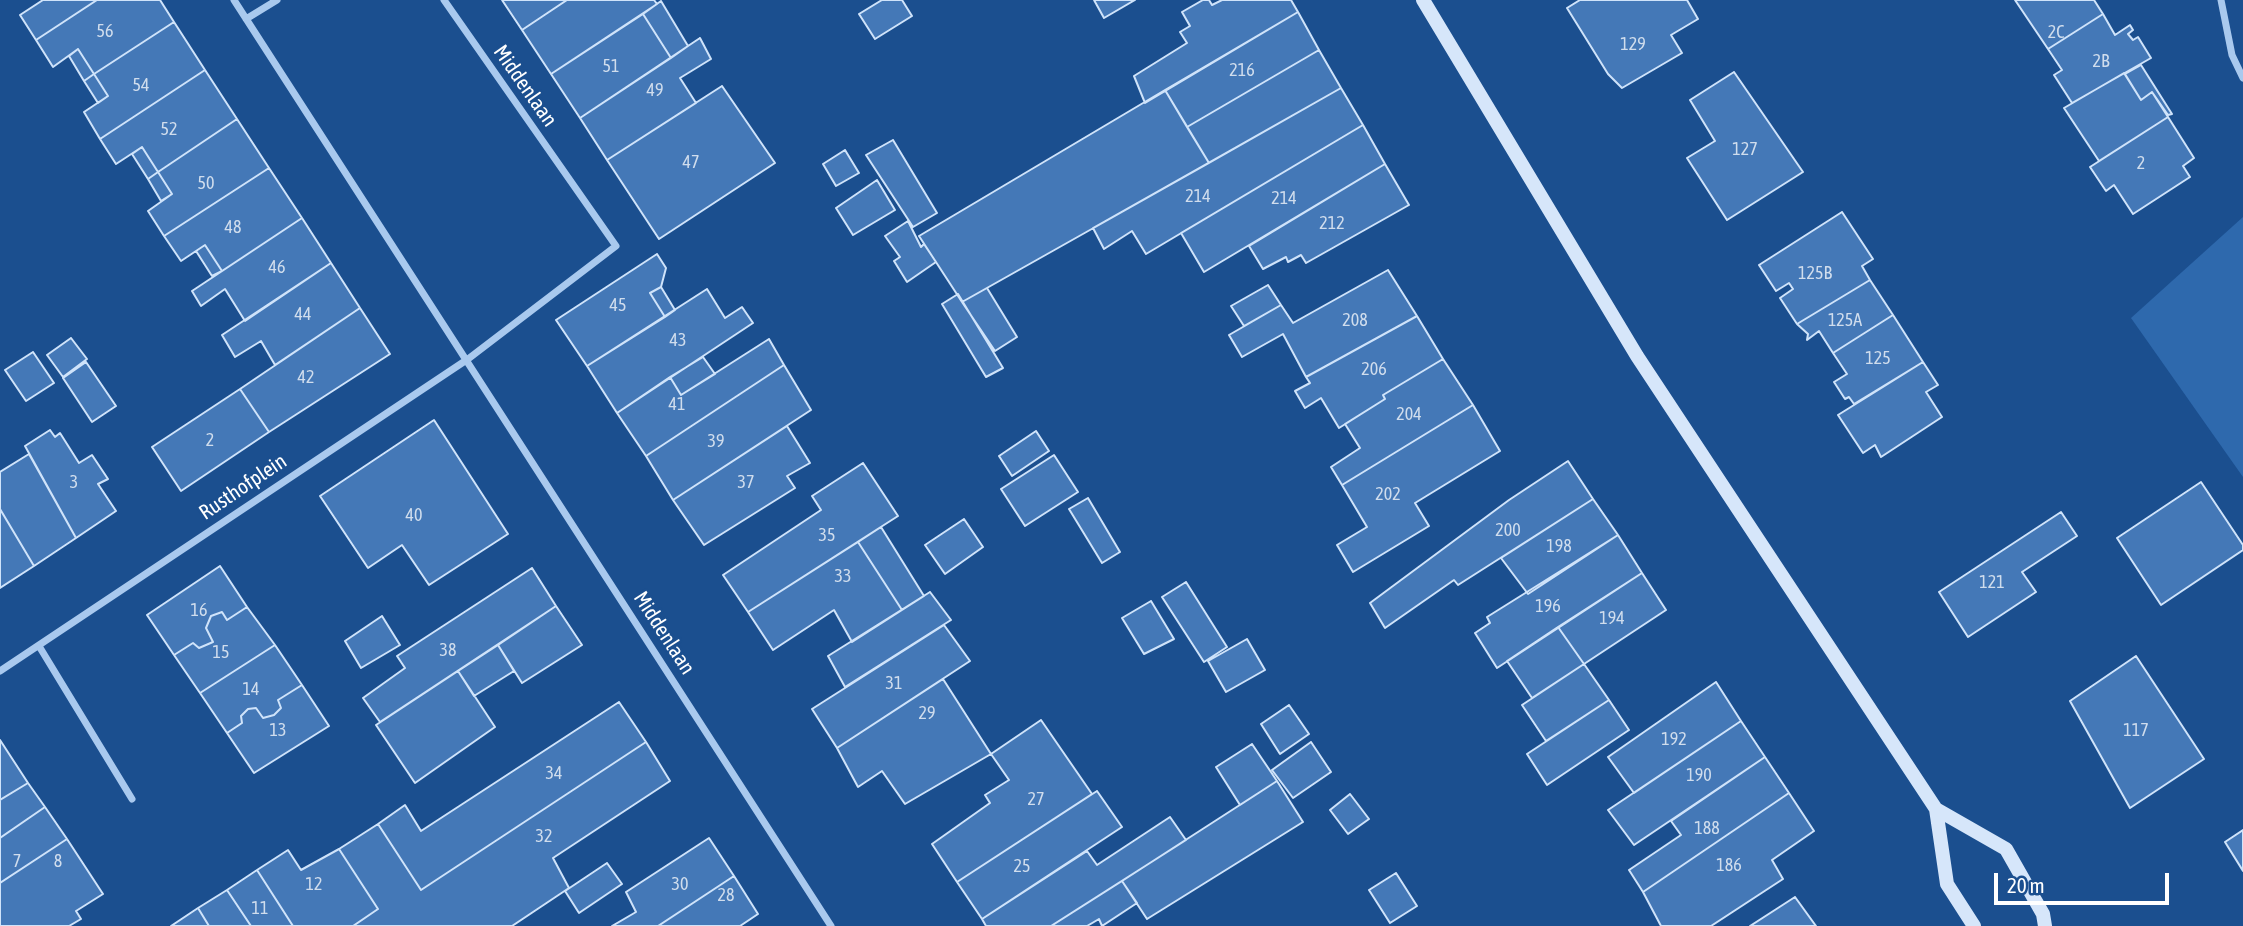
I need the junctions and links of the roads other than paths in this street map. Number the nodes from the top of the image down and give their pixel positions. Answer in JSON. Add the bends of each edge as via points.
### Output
{"nodes":[{"id":1,"x":233,"y":0,"type":"edge"},
{"id":2,"x":277,"y":0,"type":"edge"},
{"id":3,"x":444,"y":0,"type":"edge"},
{"id":4,"x":1423,"y":0,"type":"edge"},
{"id":5,"x":2221,"y":0,"type":"edge"},
{"id":6,"x":246,"y":19,"type":"junction"},
{"id":7,"x":2243,"y":78,"type":"edge"},
{"id":8,"x":468,"y":359,"type":"junction"},
{"id":9,"x":39,"y":646,"type":"junction"},
{"id":10,"x":0,"y":671,"type":"edge"},
{"id":11,"x":132,"y":799,"type":"dead end"},
{"id":12,"x":1936,"y":809,"type":"junction"},
{"id":13,"x":831,"y":926,"type":"edge"},
{"id":14,"x":1974,"y":926,"type":"edge"},
{"id":15,"x":2045,"y":926,"type":"edge"}],
"edges":[{"from":1,"to":6,"type":"street","name":"Middenlaan"},
{"from":2,"to":6,"type":"street"},
{"from":3,"to":8,"type":"street","name":"Middenlaan","via":[[615,246]]},
{"from":4,"to":12,"type":"street","via":[[1637,356]]},
{"from":5,"to":7,"type":"street","via":[[2232,55]]},
{"from":6,"to":8,"type":"street","name":"Middenlaan"},
{"from":8,"to":9,"type":"street","name":"Rusthofplein"},
{"from":8,"to":13,"type":"street","name":"Middenlaan"},
{"from":9,"to":10,"type":"street","name":"Rusthofplein"},
{"from":9,"to":11,"type":"street"},
{"from":12,"to":14,"type":"street","via":[[1947,884]]},
{"from":12,"to":15,"type":"street","via":[[2006,849],[2043,914]]}]}
